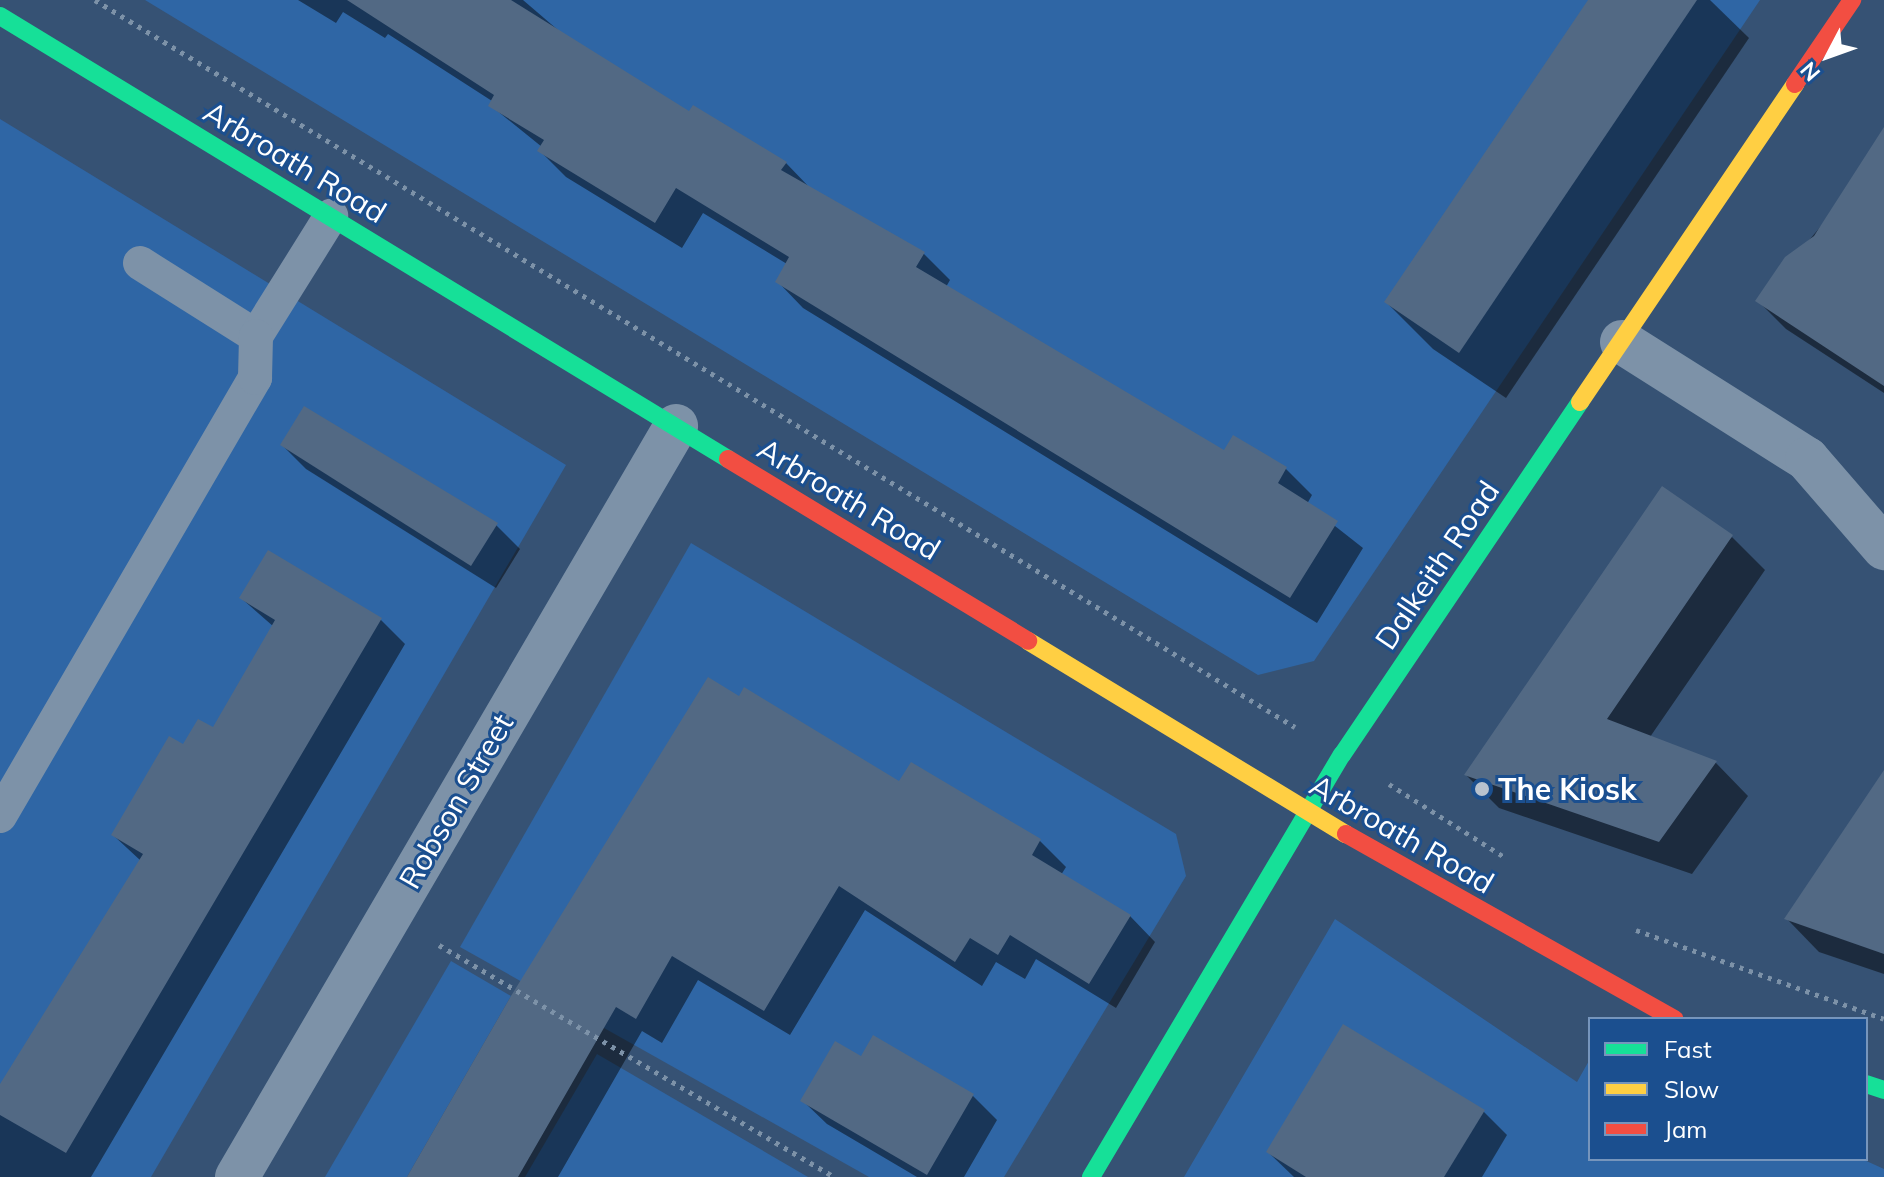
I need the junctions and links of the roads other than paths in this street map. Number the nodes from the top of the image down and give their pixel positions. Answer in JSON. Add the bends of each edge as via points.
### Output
{"nodes":[{"id":1,"x":1852,"y":0,"type":"edge"},
{"id":2,"x":0,"y":16,"type":"edge"},
{"id":3,"x":331,"y":216,"type":"junction"},
{"id":4,"x":140,"y":263,"type":"dead end"},
{"id":5,"x":256,"y":336,"type":"junction"},
{"id":6,"x":1622,"y":342,"type":"junction"},
{"id":7,"x":676,"y":426,"type":"junction"},
{"id":8,"x":1884,"y":548,"type":"edge"},
{"id":9,"x":1306,"y":811,"type":"junction"},
{"id":10,"x":0,"y":816,"type":"edge"},
{"id":11,"x":1670,"y":1017,"type":"edge"},
{"id":12,"x":237,"y":1177,"type":"edge"},
{"id":13,"x":1091,"y":1177,"type":"edge"}],
"edges":[{"from":1,"to":6,"type":"main road","name":"Dalkeith Road"},
{"from":2,"to":3,"type":"main road","name":"Arbroath Road"},
{"from":3,"to":5,"type":"lane"},
{"from":3,"to":7,"type":"main road","name":"Arbroath Road"},
{"from":4,"to":5,"type":"lane"},
{"from":5,"to":10,"type":"lane","via":[[255,378]]},
{"from":6,"to":8,"type":"street","via":[[1807,459]]},
{"from":6,"to":9,"type":"main road","name":"Dalkeith Road"},
{"from":7,"to":9,"type":"main road","name":"Arbroath Road"},
{"from":7,"to":12,"type":"street","name":"Robson Street"},
{"from":9,"to":11,"type":"main road","name":"Arbroath Road"},
{"from":9,"to":13,"type":"main road","name":"Dalkeith Road"}]}
